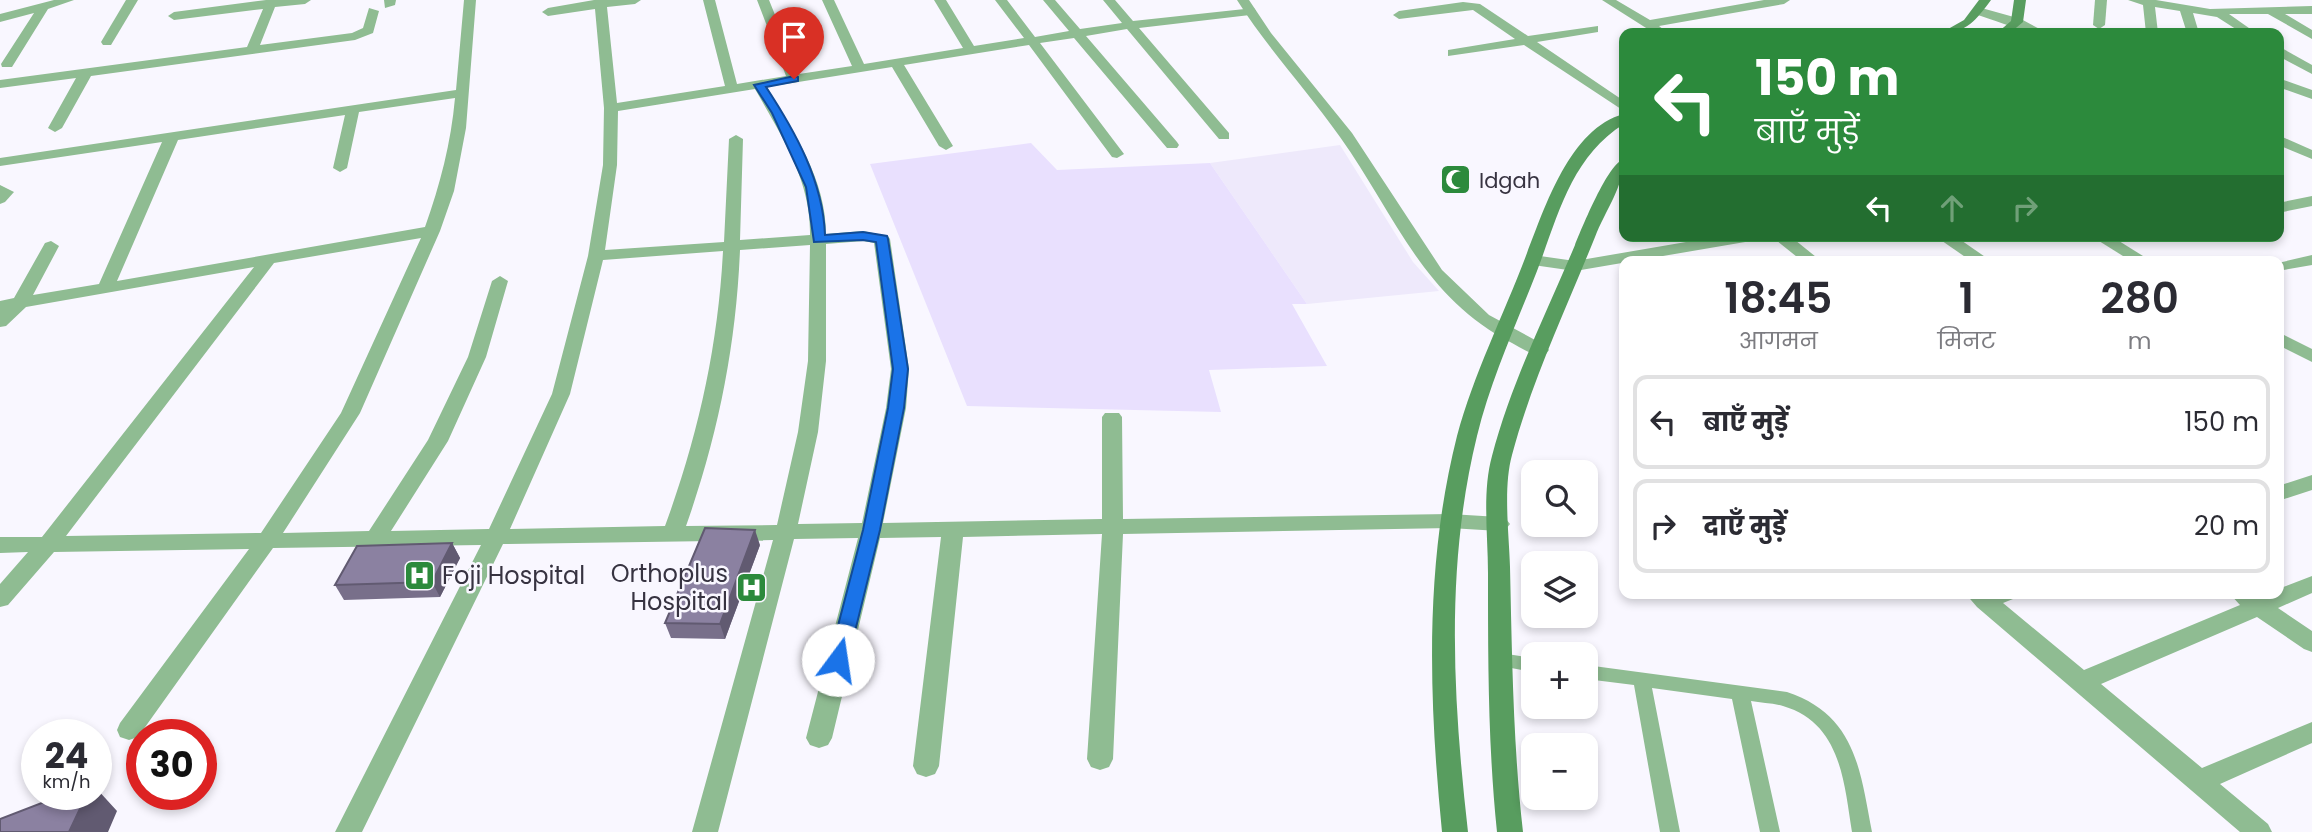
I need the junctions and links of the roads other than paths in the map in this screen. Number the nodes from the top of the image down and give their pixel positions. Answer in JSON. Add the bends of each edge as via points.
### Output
{"nodes":[{"id":1,"x":68,"y":0,"type":"edge"},
{"id":2,"x":132,"y":0,"type":"edge"},
{"id":3,"x":305,"y":0,"type":"edge"},
{"id":4,"x":470,"y":0,"type":"edge"},
{"id":5,"x":635,"y":0,"type":"edge"},
{"id":6,"x":709,"y":0,"type":"edge"},
{"id":7,"x":763,"y":0,"type":"edge"},
{"id":8,"x":828,"y":0,"type":"edge"},
{"id":9,"x":940,"y":0,"type":"edge"},
{"id":10,"x":1001,"y":0,"type":"edge"},
{"id":11,"x":1049,"y":0,"type":"edge"},
{"id":12,"x":1109,"y":0,"type":"edge"},
{"id":13,"x":1608,"y":0,"type":"edge"},
{"id":14,"x":1784,"y":0,"type":"edge"},
{"id":15,"x":2020,"y":0,"type":"edge"},
{"id":16,"x":2101,"y":0,"type":"edge"},
{"id":17,"x":2134,"y":0,"type":"edge"},
{"id":18,"x":2197,"y":0,"type":"edge"},
{"id":19,"x":2251,"y":0,"type":"edge"},
{"id":20,"x":2297,"y":0,"type":"edge"},
{"id":21,"x":271,"y":2,"type":"edge"},
{"id":22,"x":600,"y":2,"type":"edge"},
{"id":23,"x":2149,"y":2,"type":"junction"},
{"id":24,"x":44,"y":6,"type":"junction"},
{"id":25,"x":1246,"y":6,"type":"edge"},
{"id":26,"x":1982,"y":6,"type":"edge"},
{"id":27,"x":2185,"y":8,"type":"junction"},
{"id":28,"x":2312,"y":9,"type":"edge"},
{"id":29,"x":373,"y":11,"type":"dead end"},
{"id":30,"x":2270,"y":11,"type":"junction"},
{"id":31,"x":548,"y":12,"type":"dead end"},
{"id":32,"x":2217,"y":12,"type":"junction"},
{"id":33,"x":1399,"y":15,"type":"dead end"},
{"id":34,"x":174,"y":16,"type":"dead end"},
{"id":35,"x":0,"y":18,"type":"edge"},
{"id":36,"x":2017,"y":22,"type":"junction"},
{"id":37,"x":1648,"y":24,"type":"junction"},
{"id":38,"x":1131,"y":25,"type":"junction"},
{"id":39,"x":2099,"y":25,"type":"dead end"},
{"id":40,"x":1655,"y":28,"type":"edge"},
{"id":41,"x":1958,"y":28,"type":"edge"},
{"id":42,"x":2009,"y":28,"type":"edge"},
{"id":43,"x":2031,"y":28,"type":"edge"},
{"id":44,"x":2152,"y":28,"type":"edge"},
{"id":45,"x":2191,"y":28,"type":"edge"},
{"id":46,"x":2239,"y":28,"type":"edge"},
{"id":47,"x":1594,"y":29,"type":"dead end"},
{"id":48,"x":1077,"y":34,"type":"junction"},
{"id":49,"x":2312,"y":36,"type":"edge"},
{"id":50,"x":1032,"y":41,"type":"junction"},
{"id":51,"x":1526,"y":41,"type":"junction"},
{"id":52,"x":107,"y":42,"type":"dead end"},
{"id":53,"x":252,"y":50,"type":"junction"},
{"id":54,"x":971,"y":51,"type":"junction"},
{"id":55,"x":1453,"y":53,"type":"dead end"},
{"id":56,"x":2284,"y":54,"type":"edge"},
{"id":57,"x":896,"y":63,"type":"junction"},
{"id":58,"x":7,"y":64,"type":"dead end"},
{"id":59,"x":860,"y":69,"type":"junction"},
{"id":60,"x":2312,"y":70,"type":"edge"},
{"id":61,"x":86,"y":72,"type":"junction"},
{"id":62,"x":794,"y":79,"type":"junction"},
{"id":63,"x":0,"y":84,"type":"edge"},
{"id":64,"x":2284,"y":84,"type":"edge"},
{"id":65,"x":759,"y":85,"type":"junction"},
{"id":66,"x":732,"y":89,"type":"junction"},
{"id":67,"x":461,"y":93,"type":"junction"},
{"id":68,"x":2312,"y":95,"type":"edge"},
{"id":69,"x":1619,"y":104,"type":"edge"},
{"id":70,"x":611,"y":108,"type":"junction"},
{"id":71,"x":353,"y":109,"type":"junction"},
{"id":72,"x":1619,"y":121,"type":"edge"},
{"id":73,"x":55,"y":128,"type":"dead end"},
{"id":74,"x":172,"y":136,"type":"junction"},
{"id":75,"x":1224,"y":136,"type":"dead end"},
{"id":76,"x":736,"y":139,"type":"dead end"},
{"id":77,"x":2284,"y":141,"type":"edge"},
{"id":78,"x":1172,"y":145,"type":"dead end"},
{"id":79,"x":946,"y":146,"type":"dead end"},
{"id":80,"x":2310,"y":152,"type":"edge"},
{"id":81,"x":1117,"y":154,"type":"dead end"},
{"id":82,"x":2284,"y":156,"type":"edge"},
{"id":83,"x":0,"y":162,"type":"edge"},
{"id":84,"x":340,"y":168,"type":"dead end"},
{"id":85,"x":1619,"y":172,"type":"edge"},
{"id":86,"x":0,"y":190,"type":"edge"},
{"id":87,"x":0,"y":199,"type":"edge"},
{"id":88,"x":2312,"y":201,"type":"edge"},
{"id":89,"x":2284,"y":207,"type":"edge"},
{"id":90,"x":432,"y":230,"type":"junction"},
{"id":91,"x":819,"y":239,"type":"junction"},
{"id":92,"x":1714,"y":242,"type":"edge"},
{"id":93,"x":1787,"y":242,"type":"edge"},
{"id":94,"x":1953,"y":242,"type":"edge"},
{"id":95,"x":2110,"y":242,"type":"edge"},
{"id":96,"x":51,"y":246,"type":"dead end"},
{"id":97,"x":733,"y":246,"type":"junction"},
{"id":98,"x":1689,"y":246,"type":"junction"},
{"id":99,"x":596,"y":256,"type":"junction"},
{"id":100,"x":1630,"y":256,"type":"edge"},
{"id":101,"x":1702,"y":256,"type":"edge"},
{"id":102,"x":1806,"y":256,"type":"edge"},
{"id":103,"x":1975,"y":256,"type":"edge"},
{"id":104,"x":2134,"y":256,"type":"edge"},
{"id":105,"x":1619,"y":258,"type":"edge"},
{"id":106,"x":269,"y":259,"type":"junction"},
{"id":107,"x":1533,"y":260,"type":"junction"},
{"id":108,"x":2312,"y":260,"type":"edge"},
{"id":109,"x":1576,"y":265,"type":"junction"},
{"id":110,"x":2284,"y":267,"type":"edge"},
{"id":111,"x":500,"y":281,"type":"dead end"},
{"id":112,"x":106,"y":287,"type":"junction"},
{"id":113,"x":21,"y":302,"type":"junction"},
{"id":114,"x":0,"y":306,"type":"edge"},
{"id":115,"x":0,"y":322,"type":"edge"},
{"id":116,"x":1505,"y":332,"type":"junction"},
{"id":117,"x":2284,"y":340,"type":"edge"},
{"id":118,"x":1540,"y":349,"type":"junction"},
{"id":119,"x":2312,"y":356,"type":"edge"},
{"id":120,"x":1112,"y":417,"type":"dead end"},
{"id":121,"x":2312,"y":482,"type":"edge"},
{"id":122,"x":2284,"y":492,"type":"edge"},
{"id":123,"x":1450,"y":521,"type":"junction"},
{"id":124,"x":1499,"y":524,"type":"junction"},
{"id":125,"x":1113,"y":526,"type":"junction"},
{"id":126,"x":953,"y":529,"type":"junction"},
{"id":127,"x":871,"y":530,"type":"junction"},
{"id":128,"x":786,"y":531,"type":"junction"},
{"id":129,"x":673,"y":533,"type":"junction"},
{"id":130,"x":497,"y":535,"type":"junction"},
{"id":131,"x":376,"y":538,"type":"junction"},
{"id":132,"x":268,"y":539,"type":"junction"},
{"id":133,"x":48,"y":544,"type":"junction"},
{"id":134,"x":0,"y":545,"type":"edge"},
{"id":135,"x":2312,"y":584,"type":"edge"},
{"id":136,"x":2284,"y":591,"type":"edge"},
{"id":137,"x":0,"y":599,"type":"edge"},
{"id":138,"x":1992,"y":599,"type":"edge"},
{"id":139,"x":2249,"y":599,"type":"edge"},
{"id":140,"x":2312,"y":643,"type":"edge"},
{"id":141,"x":1501,"y":660,"type":"junction"},
{"id":142,"x":1521,"y":663,"type":"edge"},
{"id":143,"x":1598,"y":674,"type":"edge"},
{"id":144,"x":1643,"y":680,"type":"junction"},
{"id":145,"x":2081,"y":682,"type":"junction"},
{"id":146,"x":1740,"y":693,"type":"junction"},
{"id":147,"x":138,"y":719,"type":"edge"},
{"id":148,"x":2312,"y":732,"type":"edge"},
{"id":149,"x":819,"y":738,"type":"dead end"},
{"id":150,"x":1100,"y":759,"type":"dead end"},
{"id":151,"x":926,"y":766,"type":"dead end"},
{"id":152,"x":2199,"y":781,"type":"junction"},
{"id":153,"x":348,"y":832,"type":"edge"},
{"id":154,"x":705,"y":832,"type":"edge"},
{"id":155,"x":1455,"y":832,"type":"edge"},
{"id":156,"x":1510,"y":832,"type":"edge"},
{"id":157,"x":1670,"y":832,"type":"edge"},
{"id":158,"x":1770,"y":832,"type":"edge"},
{"id":159,"x":1862,"y":832,"type":"edge"},
{"id":160,"x":2259,"y":832,"type":"edge"}],
"edges":[{"from":1,"to":24,"type":"street"},
{"from":2,"to":52,"type":"street"},
{"from":3,"to":21,"type":"street"},
{"from":4,"to":67,"type":"street"},
{"from":5,"to":22,"type":"street"},
{"from":6,"to":66,"type":"street"},
{"from":7,"to":62,"type":"street"},
{"from":8,"to":59,"type":"street"},
{"from":9,"to":54,"type":"street"},
{"from":10,"to":50,"type":"street"},
{"from":11,"to":48,"type":"street"},
{"from":12,"to":38,"type":"street"},
{"from":13,"to":37,"type":"street"},
{"from":14,"to":37,"type":"street"},
{"from":15,"to":36,"type":"main road"},
{"from":16,"to":39,"type":"street"},
{"from":17,"to":23,"type":"street"},
{"from":18,"to":32,"type":"street"},
{"from":19,"to":30,"type":"street"},
{"from":20,"to":28,"type":"street"},
{"from":21,"to":34,"type":"street"},
{"from":21,"to":53,"type":"street"},
{"from":22,"to":31,"type":"street"},
{"from":22,"to":70,"type":"street"},
{"from":23,"to":27,"type":"street"},
{"from":23,"to":44,"type":"street"},
{"from":24,"to":35,"type":"street"},
{"from":24,"to":58,"type":"street"},
{"from":25,"to":38,"type":"street"},
{"from":25,"to":116,"type":"street","via":[[1347,137],[1416,249],[1444,285],[1475,314]]},
{"from":26,"to":36,"type":"street"},
{"from":26,"to":41,"type":"main road"},
{"from":27,"to":32,"type":"street"},
{"from":27,"to":45,"type":"street"},
{"from":28,"to":30,"type":"street"},
{"from":29,"to":53,"type":"street","via":[[369,30],[362,35]]},
{"from":30,"to":32,"type":"street"},
{"from":30,"to":49,"type":"street"},
{"from":32,"to":46,"type":"street"},
{"from":33,"to":51,"type":"street","via":[[1470,5]]},
{"from":36,"to":42,"type":"main road"},
{"from":36,"to":43,"type":"street"},
{"from":37,"to":40,"type":"street"},
{"from":38,"to":48,"type":"street"},
{"from":38,"to":75,"type":"street"},
{"from":47,"to":51,"type":"street"},
{"from":48,"to":50,"type":"street"},
{"from":48,"to":78,"type":"street"},
{"from":50,"to":54,"type":"street"},
{"from":50,"to":81,"type":"street"},
{"from":51,"to":55,"type":"street"},
{"from":51,"to":69,"type":"street"},
{"from":53,"to":61,"type":"street"},
{"from":54,"to":57,"type":"street"},
{"from":56,"to":60,"type":"street"},
{"from":57,"to":59,"type":"street"},
{"from":57,"to":79,"type":"street"},
{"from":59,"to":62,"type":"street"},
{"from":61,"to":63,"type":"street"},
{"from":61,"to":73,"type":"street"},
{"from":62,"to":65,"type":"street"},
{"from":64,"to":68,"type":"street"},
{"from":65,"to":66,"type":"street"},
{"from":65,"to":91,"type":"street","via":[[778,113],[812,187]]},
{"from":66,"to":70,"type":"street"},
{"from":67,"to":71,"type":"street"},
{"from":67,"to":90,"type":"street","via":[[454,164]]},
{"from":70,"to":99,"type":"street","via":[[610,165]]},
{"from":71,"to":74,"type":"street"},
{"from":71,"to":84,"type":"street"},
{"from":72,"to":107,"type":"main road","via":[[1584,149],[1559,193]]},
{"from":74,"to":83,"type":"street"},
{"from":74,"to":112,"type":"street"},
{"from":76,"to":97,"type":"street"},
{"from":77,"to":80,"type":"street"},
{"from":80,"to":82,"type":"street"},
{"from":85,"to":109,"type":"main road","via":[[1599,206]]},
{"from":86,"to":87,"type":"street","via":[[6,192]]},
{"from":88,"to":89,"type":"street"},
{"from":90,"to":106,"type":"street"},
{"from":90,"to":132,"type":"street","via":[[350,413]]},
{"from":91,"to":97,"type":"street"},
{"from":91,"to":127,"type":"street","via":[[882,239],[900,369]]},
{"from":91,"to":128,"type":"street","via":[[817,361],[808,432]]},
{"from":92,"to":98,"type":"street"},
{"from":93,"to":102,"type":"street"},
{"from":94,"to":103,"type":"street"},
{"from":95,"to":104,"type":"street"},
{"from":96,"to":113,"type":"street"},
{"from":97,"to":99,"type":"street"},
{"from":97,"to":129,"type":"street","via":[[720,368],[700,458]]},
{"from":98,"to":100,"type":"street"},
{"from":98,"to":101,"type":"street"},
{"from":99,"to":130,"type":"street","via":[[561,394]]},
{"from":105,"to":109,"type":"street"},
{"from":106,"to":112,"type":"street"},
{"from":106,"to":133,"type":"street"},
{"from":107,"to":109,"type":"street"},
{"from":107,"to":116,"type":"main road"},
{"from":108,"to":110,"type":"street"},
{"from":109,"to":118,"type":"main road"},
{"from":111,"to":131,"type":"street","via":[[477,357],[438,441]]},
{"from":112,"to":113,"type":"street"},
{"from":113,"to":114,"type":"street"},
{"from":113,"to":115,"type":"street"},
{"from":116,"to":118,"type":"street"},
{"from":116,"to":123,"type":"main road","via":[[1467,435]]},
{"from":117,"to":119,"type":"street"},
{"from":118,"to":124,"type":"main road","via":[[1501,459]]},
{"from":120,"to":125,"type":"street"},
{"from":121,"to":122,"type":"street"},
{"from":123,"to":124,"type":"street"},
{"from":123,"to":125,"type":"street"},
{"from":123,"to":155,"type":"main road","via":[[1443,660]]},
{"from":124,"to":141,"type":"main road"},
{"from":125,"to":126,"type":"street"},
{"from":125,"to":150,"type":"street"},
{"from":126,"to":127,"type":"street"},
{"from":126,"to":151,"type":"street"},
{"from":127,"to":128,"type":"street"},
{"from":127,"to":149,"type":"street"},
{"from":128,"to":129,"type":"street"},
{"from":128,"to":154,"type":"street"},
{"from":129,"to":130,"type":"street"},
{"from":130,"to":131,"type":"street"},
{"from":130,"to":153,"type":"street"},
{"from":131,"to":132,"type":"street"},
{"from":132,"to":133,"type":"street"},
{"from":132,"to":147,"type":"street"},
{"from":133,"to":134,"type":"street"},
{"from":133,"to":137,"type":"street"},
{"from":135,"to":136,"type":"street"},
{"from":138,"to":145,"type":"street"},
{"from":139,"to":140,"type":"street"},
{"from":139,"to":145,"type":"street"},
{"from":141,"to":142,"type":"lane"},
{"from":141,"to":156,"type":"main road"},
{"from":143,"to":144,"type":"lane"},
{"from":144,"to":146,"type":"lane"},
{"from":144,"to":157,"type":"lane"},
{"from":145,"to":152,"type":"street"},
{"from":146,"to":158,"type":"lane"},
{"from":146,"to":159,"type":"lane","via":[[1787,699],[1812,710],[1833,729],[1845,748]]},
{"from":148,"to":152,"type":"street"},
{"from":152,"to":160,"type":"street"}]}
